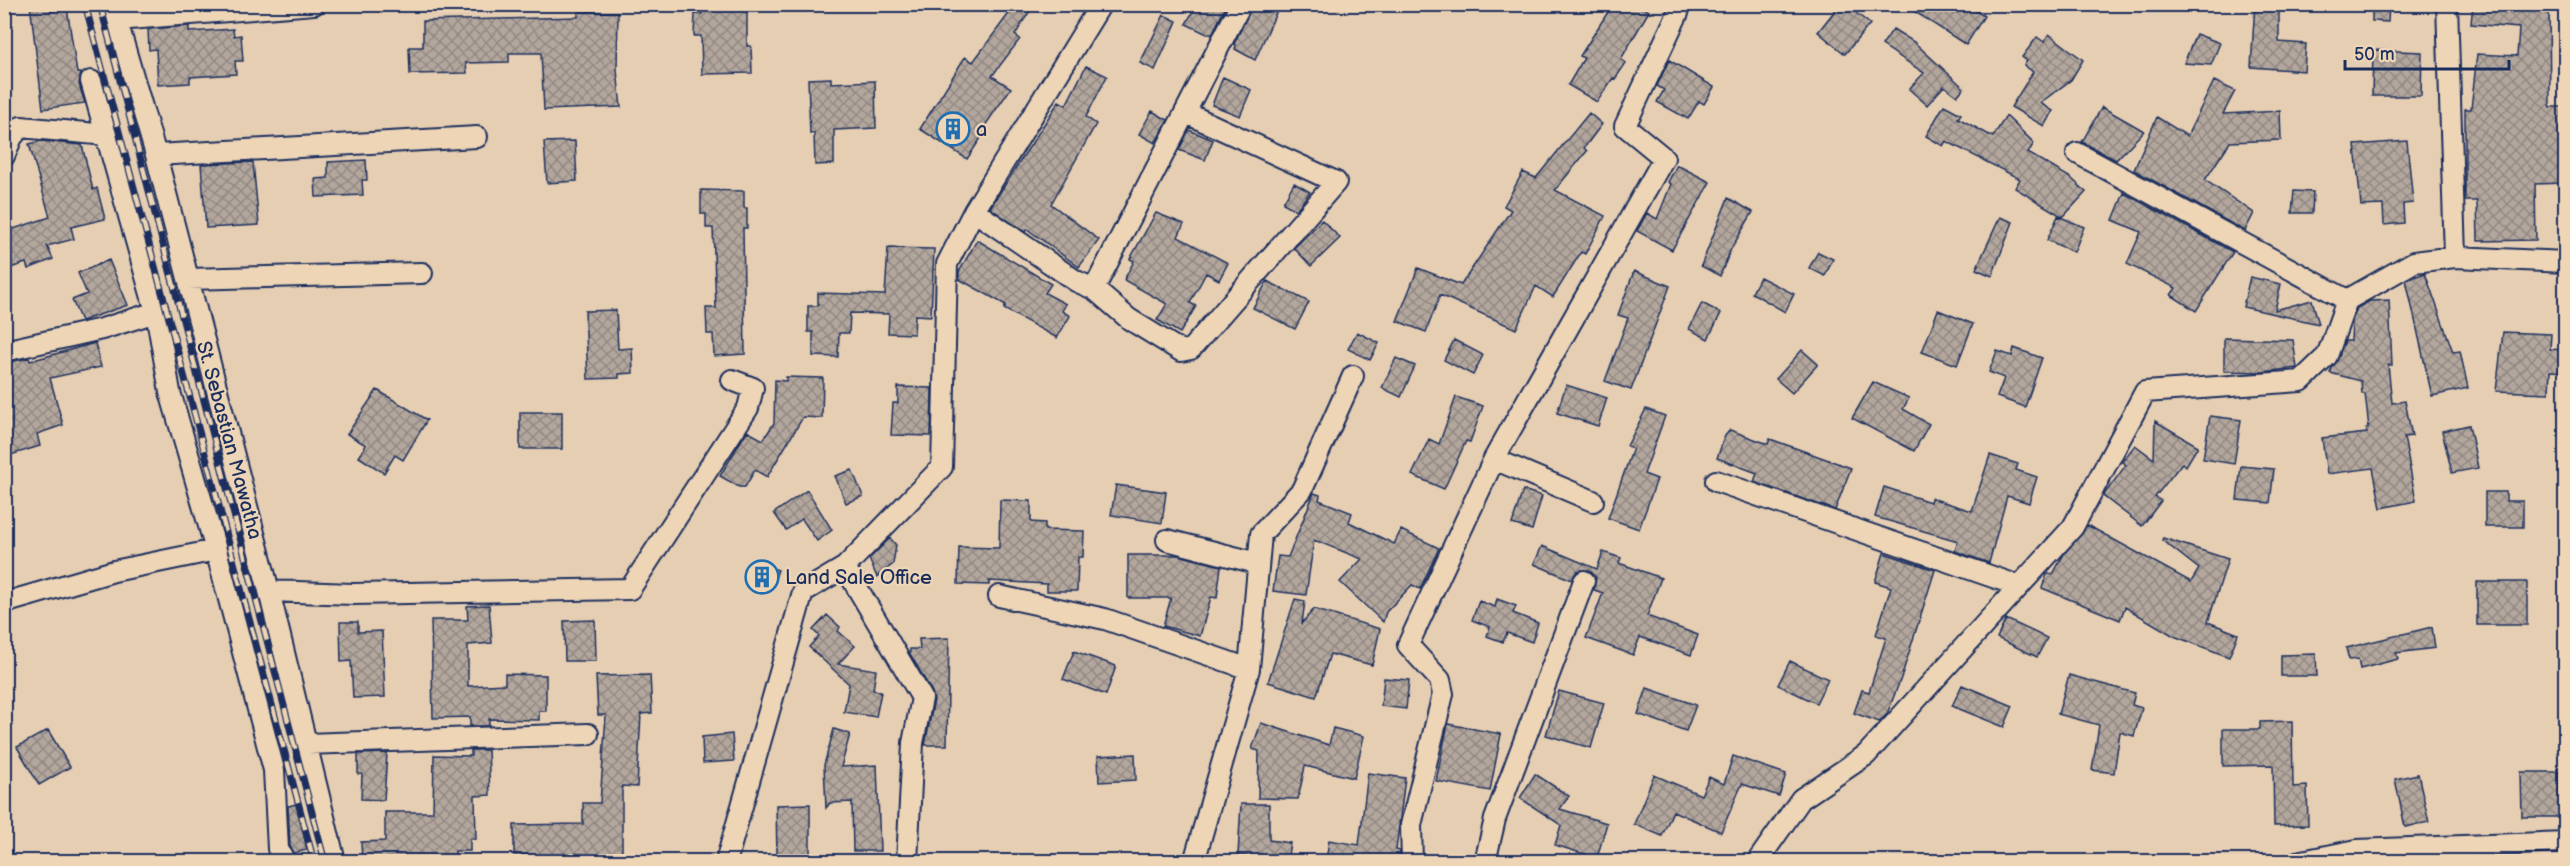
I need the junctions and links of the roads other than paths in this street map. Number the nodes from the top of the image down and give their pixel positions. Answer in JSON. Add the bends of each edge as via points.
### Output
{"nodes":[{"id":1,"x":314,"y":4,"type":"edge"},
{"id":2,"x":1101,"y":4,"type":"edge"},
{"id":3,"x":1241,"y":4,"type":"edge"},
{"id":4,"x":2446,"y":4,"type":"edge"},
{"id":5,"x":114,"y":12,"type":"edge"},
{"id":6,"x":1678,"y":13,"type":"dead end"},
{"id":7,"x":91,"y":81,"type":"dead end"},
{"id":8,"x":1186,"y":113,"type":"junction"},
{"id":9,"x":107,"y":135,"type":"junction"},
{"id":10,"x":477,"y":137,"type":"dead end"},
{"id":11,"x":2077,"y":153,"type":"dead end"},
{"id":12,"x":156,"y":155,"type":"junction"},
{"id":13,"x":4,"y":156,"type":"edge"},
{"id":14,"x":974,"y":211,"type":"junction"},
{"id":15,"x":2455,"y":257,"type":"junction"},
{"id":16,"x":2565,"y":262,"type":"edge"},
{"id":17,"x":422,"y":273,"type":"dead end"},
{"id":18,"x":188,"y":279,"type":"junction"},
{"id":19,"x":1094,"y":289,"type":"junction"},
{"id":20,"x":2348,"y":300,"type":"junction"},
{"id":21,"x":156,"y":312,"type":"junction"},
{"id":22,"x":4,"y":351,"type":"edge"},
{"id":23,"x":1353,"y":376,"type":"dead end"},
{"id":24,"x":732,"y":380,"type":"dead end"},
{"id":25,"x":1494,"y":459,"type":"junction"},
{"id":26,"x":1716,"y":481,"type":"dead end"},
{"id":27,"x":1593,"y":501,"type":"dead end"},
{"id":28,"x":1167,"y":540,"type":"dead end"},
{"id":29,"x":216,"y":550,"type":"junction"},
{"id":30,"x":1257,"y":563,"type":"junction"},
{"id":31,"x":845,"y":567,"type":"junction"},
{"id":32,"x":1584,"y":581,"type":"dead end"},
{"id":33,"x":2019,"y":586,"type":"junction"},
{"id":34,"x":269,"y":591,"type":"junction"},
{"id":35,"x":999,"y":596,"type":"dead end"},
{"id":36,"x":4,"y":603,"type":"edge"},
{"id":37,"x":1250,"y":669,"type":"junction"},
{"id":38,"x":588,"y":734,"type":"dead end"},
{"id":39,"x":307,"y":744,"type":"junction"},
{"id":40,"x":2565,"y":842,"type":"edge"},
{"id":41,"x":285,"y":861,"type":"edge"},
{"id":42,"x":335,"y":861,"type":"edge"},
{"id":43,"x":726,"y":861,"type":"edge"},
{"id":44,"x":907,"y":861,"type":"edge"},
{"id":45,"x":1194,"y":861,"type":"edge"},
{"id":46,"x":1412,"y":861,"type":"edge"},
{"id":47,"x":1485,"y":861,"type":"edge"},
{"id":48,"x":1757,"y":861,"type":"edge"},
{"id":49,"x":2297,"y":861,"type":"edge"}],
"edges":[{"from":1,"to":5,"type":"street"},
{"from":2,"to":14,"type":"street"},
{"from":3,"to":8,"type":"street"},
{"from":4,"to":15,"type":"street"},
{"from":5,"to":12,"type":"street","name":"St. Sebastian Mawatha"},
{"from":6,"to":25,"type":"street","via":[[1625,126],[1664,158]]},
{"from":7,"to":9,"type":"street"},
{"from":8,"to":19,"type":"street"},
{"from":8,"to":19,"type":"street","via":[[1336,182],[1191,349],[1181,351],[1129,319]]},
{"from":9,"to":13,"type":"street","via":[[21,127]]},
{"from":9,"to":21,"type":"street"},
{"from":10,"to":12,"type":"street"},
{"from":11,"to":20,"type":"street"},
{"from":12,"to":18,"type":"street","name":"St. Sebastian Mawatha"},
{"from":14,"to":19,"type":"street","via":[[1076,281]]},
{"from":14,"to":31,"type":"street","via":[[947,264],[942,467]]},
{"from":15,"to":16,"type":"street"},
{"from":15,"to":20,"type":"street","via":[[2414,262]]},
{"from":17,"to":18,"type":"street"},
{"from":18,"to":34,"type":"street","name":"St. Sebastian Mawatha"},
{"from":20,"to":33,"type":"street","via":[[2327,356],[2301,381],[2145,392],[2073,527]]},
{"from":21,"to":22,"type":"street","via":[[102,329]]},
{"from":21,"to":29,"type":"street","via":[[170,392]]},
{"from":23,"to":30,"type":"street","via":[[1302,490],[1261,534]]},
{"from":24,"to":34,"type":"street","via":[[753,388],[748,408],[630,589],[353,594]]},
{"from":25,"to":27,"type":"street"},
{"from":25,"to":46,"type":"street","via":[[1408,645],[1440,680],[1443,694],[1411,825]]},
{"from":26,"to":33,"type":"street"},
{"from":28,"to":30,"type":"street"},
{"from":29,"to":36,"type":"street","via":[[114,571]]},
{"from":29,"to":41,"type":"street","via":[[274,770],[278,849]]},
{"from":30,"to":37,"type":"street"},
{"from":31,"to":43,"type":"street","via":[[803,592]]},
{"from":31,"to":44,"type":"street","via":[[922,698],[913,743]]},
{"from":32,"to":47,"type":"street","via":[[1495,819]]},
{"from":33,"to":48,"type":"street","via":[[1866,755],[1801,799]]},
{"from":34,"to":39,"type":"street","name":"St. Sebastian Mawatha"},
{"from":35,"to":37,"type":"street","via":[[1105,619]]},
{"from":37,"to":45,"type":"street"},
{"from":38,"to":39,"type":"street"},
{"from":39,"to":42,"type":"street","name":"St. Sebastian Mawatha"},
{"from":40,"to":49,"type":"street","via":[[2357,850]]}]}
